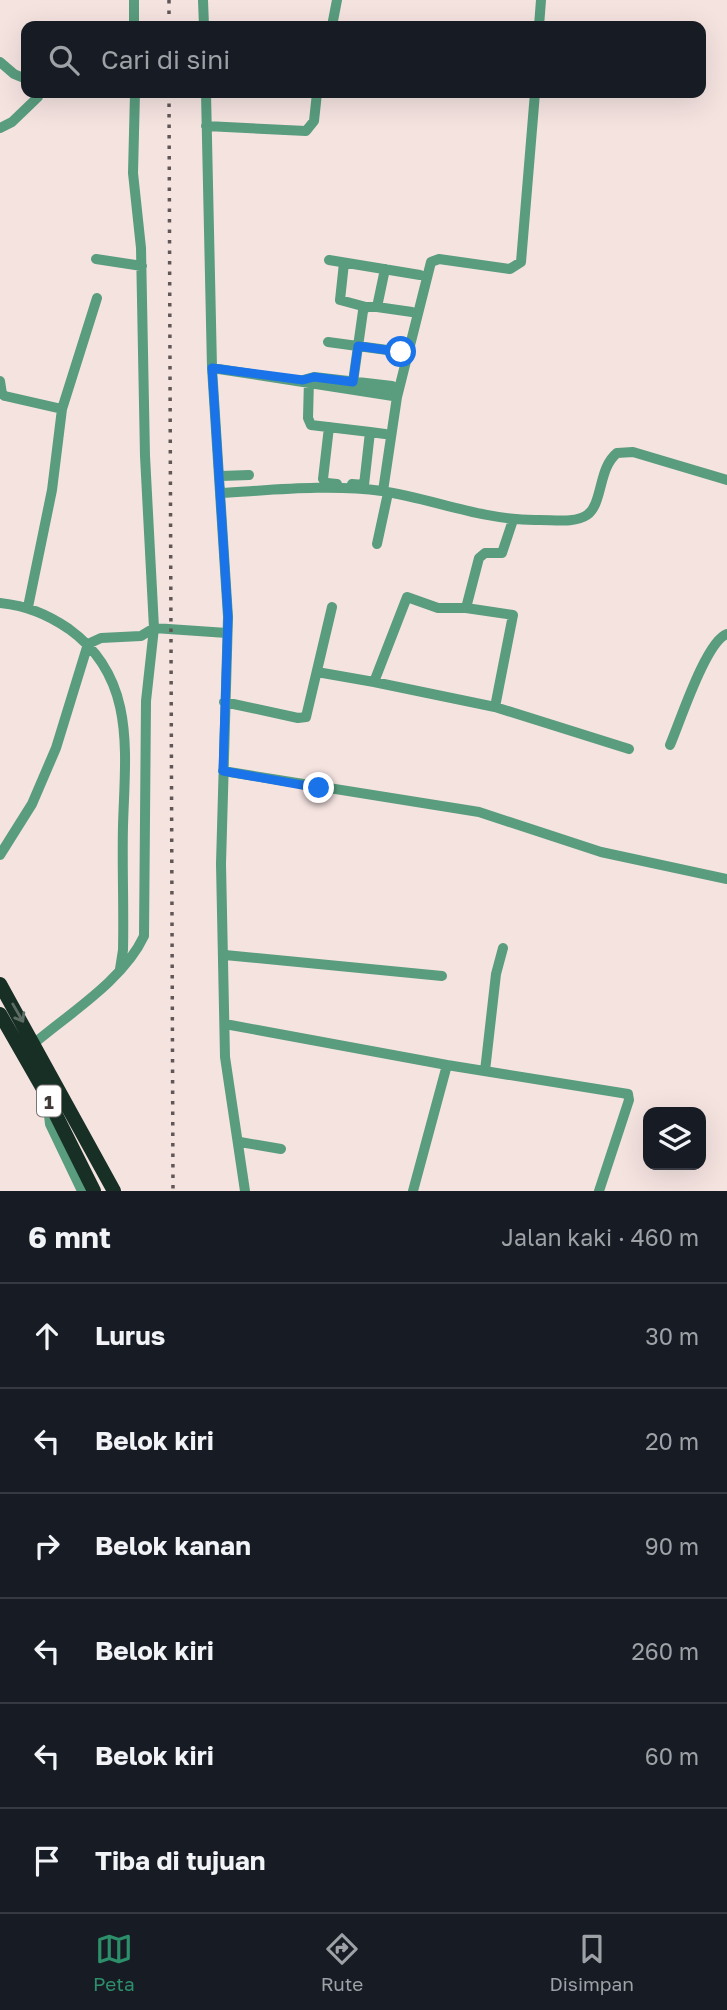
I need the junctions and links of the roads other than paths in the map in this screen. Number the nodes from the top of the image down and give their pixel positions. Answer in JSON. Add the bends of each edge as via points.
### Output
{"nodes":[{"id":1,"x":134,"y":0,"type":"edge"},
{"id":2,"x":203,"y":0,"type":"edge"},
{"id":3,"x":337,"y":0,"type":"edge"},
{"id":4,"x":539,"y":1,"type":"edge"},
{"id":5,"x":134,"y":21,"type":"edge"},
{"id":6,"x":204,"y":21,"type":"edge"},
{"id":7,"x":333,"y":21,"type":"edge"},
{"id":8,"x":539,"y":21,"type":"edge"},
{"id":9,"x":0,"y":62,"type":"edge"},
{"id":10,"x":21,"y":77,"type":"edge"},
{"id":11,"x":37,"y":98,"type":"edge"},
{"id":12,"x":135,"y":98,"type":"edge"},
{"id":13,"x":206,"y":98,"type":"edge"},
{"id":14,"x":316,"y":98,"type":"edge"},
{"id":15,"x":535,"y":98,"type":"edge"},
{"id":16,"x":206,"y":126,"type":"junction"},
{"id":17,"x":0,"y":128,"type":"edge"},
{"id":18,"x":96,"y":259,"type":"dead end"},
{"id":19,"x":329,"y":260,"type":"dead end"},
{"id":20,"x":344,"y":263,"type":"junction"},
{"id":21,"x":142,"y":266,"type":"junction"},
{"id":22,"x":385,"y":269,"type":"junction"},
{"id":23,"x":420,"y":275,"type":"dead end"},
{"id":24,"x":97,"y":298,"type":"dead end"},
{"id":25,"x":366,"y":307,"type":"junction"},
{"id":26,"x":377,"y":307,"type":"junction"},
{"id":27,"x":412,"y":312,"type":"dead end"},
{"id":28,"x":328,"y":342,"type":"dead end"},
{"id":29,"x":358,"y":346,"type":"junction"},
{"id":30,"x":401,"y":352,"type":"dead end"},
{"id":31,"x":212,"y":368,"type":"junction"},
{"id":32,"x":307,"y":380,"type":"junction"},
{"id":33,"x":0,"y":381,"type":"edge"},
{"id":34,"x":62,"y":409,"type":"junction"},
{"id":35,"x":329,"y":426,"type":"junction"},
{"id":36,"x":370,"y":432,"type":"junction"},
{"id":37,"x":385,"y":434,"type":"dead end"},
{"id":38,"x":249,"y":475,"type":"dead end"},
{"id":39,"x":221,"y":476,"type":"junction"},
{"id":40,"x":727,"y":480,"type":"edge"},
{"id":41,"x":386,"y":492,"type":"junction"},
{"id":42,"x":221,"y":493,"type":"junction"},
{"id":43,"x":513,"y":520,"type":"junction"},
{"id":44,"x":377,"y":544,"type":"dead end"},
{"id":45,"x":0,"y":603,"type":"edge"},
{"id":46,"x":28,"y":607,"type":"junction"},
{"id":47,"x":332,"y":607,"type":"dead end"},
{"id":48,"x":466,"y":608,"type":"junction"},
{"id":49,"x":154,"y":628,"type":"junction"},
{"id":50,"x":227,"y":632,"type":"junction"},
{"id":51,"x":727,"y":634,"type":"edge"},
{"id":52,"x":88,"y":644,"type":"junction"},
{"id":53,"x":317,"y":673,"type":"junction"},
{"id":54,"x":374,"y":682,"type":"junction"},
{"id":55,"x":224,"y":702,"type":"junction"},
{"id":56,"x":495,"y":707,"type":"junction"},
{"id":57,"x":670,"y":745,"type":"dead end"},
{"id":58,"x":629,"y":749,"type":"dead end"},
{"id":59,"x":223,"y":771,"type":"junction"},
{"id":60,"x":0,"y":855,"type":"edge"},
{"id":61,"x":727,"y":879,"type":"edge"},
{"id":62,"x":503,"y":948,"type":"dead end"},
{"id":63,"x":225,"y":955,"type":"junction"},
{"id":64,"x":120,"y":970,"type":"junction"},
{"id":65,"x":442,"y":976,"type":"dead end"},
{"id":66,"x":0,"y":984,"type":"edge"},
{"id":67,"x":0,"y":1014,"type":"edge"},
{"id":68,"x":225,"y":1024,"type":"junction"},
{"id":69,"x":35,"y":1042,"type":"junction"},
{"id":70,"x":22,"y":1053,"type":"junction"},
{"id":71,"x":447,"y":1065,"type":"junction"},
{"id":72,"x":485,"y":1071,"type":"junction"},
{"id":73,"x":55,"y":1079,"type":"junction"},
{"id":74,"x":45,"y":1094,"type":"junction"},
{"id":75,"x":240,"y":1142,"type":"junction"},
{"id":76,"x":281,"y":1149,"type":"dead end"},
{"id":77,"x":82,"y":1191,"type":"edge"},
{"id":78,"x":94,"y":1191,"type":"edge"},
{"id":79,"x":114,"y":1191,"type":"edge"},
{"id":80,"x":245,"y":1191,"type":"edge"},
{"id":81,"x":413,"y":1191,"type":"edge"},
{"id":82,"x":599,"y":1191,"type":"edge"}],
"edges":[{"from":1,"to":5,"type":"street"},
{"from":2,"to":6,"type":"street"},
{"from":3,"to":7,"type":"street"},
{"from":4,"to":8,"type":"street"},
{"from":9,"to":10,"type":"street"},
{"from":11,"to":17,"type":"street"},
{"from":12,"to":21,"type":"street","via":[[133,173]]},
{"from":13,"to":16,"type":"street"},
{"from":14,"to":16,"type":"street","via":[[314,121],[306,131]]},
{"from":15,"to":41,"type":"street","via":[[521,262],[510,269],[439,259],[431,262],[397,397]]},
{"from":16,"to":31,"type":"street"},
{"from":18,"to":21,"type":"street"},
{"from":19,"to":20,"type":"street"},
{"from":20,"to":22,"type":"street"},
{"from":20,"to":25,"type":"street","via":[[340,300]]},
{"from":21,"to":49,"type":"street"},
{"from":22,"to":23,"type":"street"},
{"from":22,"to":26,"type":"street"},
{"from":24,"to":34,"type":"street"},
{"from":25,"to":26,"type":"street"},
{"from":25,"to":29,"type":"street"},
{"from":26,"to":27,"type":"street"},
{"from":28,"to":29,"type":"street"},
{"from":29,"to":30,"type":"street"},
{"from":29,"to":32,"type":"street","via":[[354,385]]},
{"from":31,"to":32,"type":"street"},
{"from":31,"to":39,"type":"street"},
{"from":32,"to":35,"type":"street","via":[[310,422]]},
{"from":33,"to":34,"type":"street","via":[[5,396]]},
{"from":34,"to":46,"type":"street","via":[[52,490]]},
{"from":35,"to":36,"type":"street"},
{"from":35,"to":36,"type":"street","via":[[323,479],[327,483],[364,485]]},
{"from":36,"to":37,"type":"street"},
{"from":38,"to":39,"type":"street"},
{"from":39,"to":42,"type":"street"},
{"from":40,"to":43,"type":"street","via":[[634,452],[617,453],[606,466],[586,516]]},
{"from":41,"to":42,"type":"street"},
{"from":41,"to":43,"type":"street"},
{"from":41,"to":44,"type":"street"},
{"from":42,"to":50,"type":"street"},
{"from":43,"to":48,"type":"street","via":[[502,553],[485,553],[479,558]]},
{"from":45,"to":46,"type":"street"},
{"from":46,"to":52,"type":"street"},
{"from":47,"to":53,"type":"street"},
{"from":48,"to":54,"type":"street","via":[[444,609],[407,597]]},
{"from":48,"to":56,"type":"street","via":[[513,615]]},
{"from":49,"to":50,"type":"street"},
{"from":49,"to":52,"type":"street","via":[[141,636]]},
{"from":49,"to":64,"type":"street","via":[[146,701],[144,936]]},
{"from":50,"to":55,"type":"street"},
{"from":51,"to":57,"type":"street","via":[[720,636],[709,653]]},
{"from":52,"to":60,"type":"street","via":[[51,759],[32,804]]},
{"from":52,"to":64,"type":"street","via":[[114,684],[125,734]]},
{"from":53,"to":54,"type":"street"},
{"from":53,"to":55,"type":"street","via":[[306,716]]},
{"from":54,"to":56,"type":"street"},
{"from":55,"to":59,"type":"street"},
{"from":56,"to":58,"type":"street"},
{"from":59,"to":61,"type":"street","via":[[479,812],[601,852]]},
{"from":59,"to":63,"type":"street"},
{"from":62,"to":72,"type":"street"},
{"from":63,"to":65,"type":"street"},
{"from":63,"to":68,"type":"street"},
{"from":64,"to":69,"type":"street"},
{"from":66,"to":69,"type":"highway","number":"1","one_way":true},
{"from":67,"to":70,"type":"highway","number":"1"},
{"from":68,"to":71,"type":"street"},
{"from":68,"to":75,"type":"street","via":[[230,1096]]},
{"from":69,"to":70,"type":"street"},
{"from":69,"to":73,"type":"highway","number":"1"},
{"from":70,"to":74,"type":"highway","number":"1"},
{"from":71,"to":72,"type":"street"},
{"from":71,"to":81,"type":"street"},
{"from":72,"to":82,"type":"street","via":[[628,1094]]},
{"from":73,"to":74,"type":"highway"},
{"from":73,"to":79,"type":"highway","number":"1"},
{"from":74,"to":77,"type":"street","via":[[50,1124]]},
{"from":74,"to":78,"type":"highway","number":"1"},
{"from":75,"to":76,"type":"street"},
{"from":75,"to":80,"type":"street"}]}
